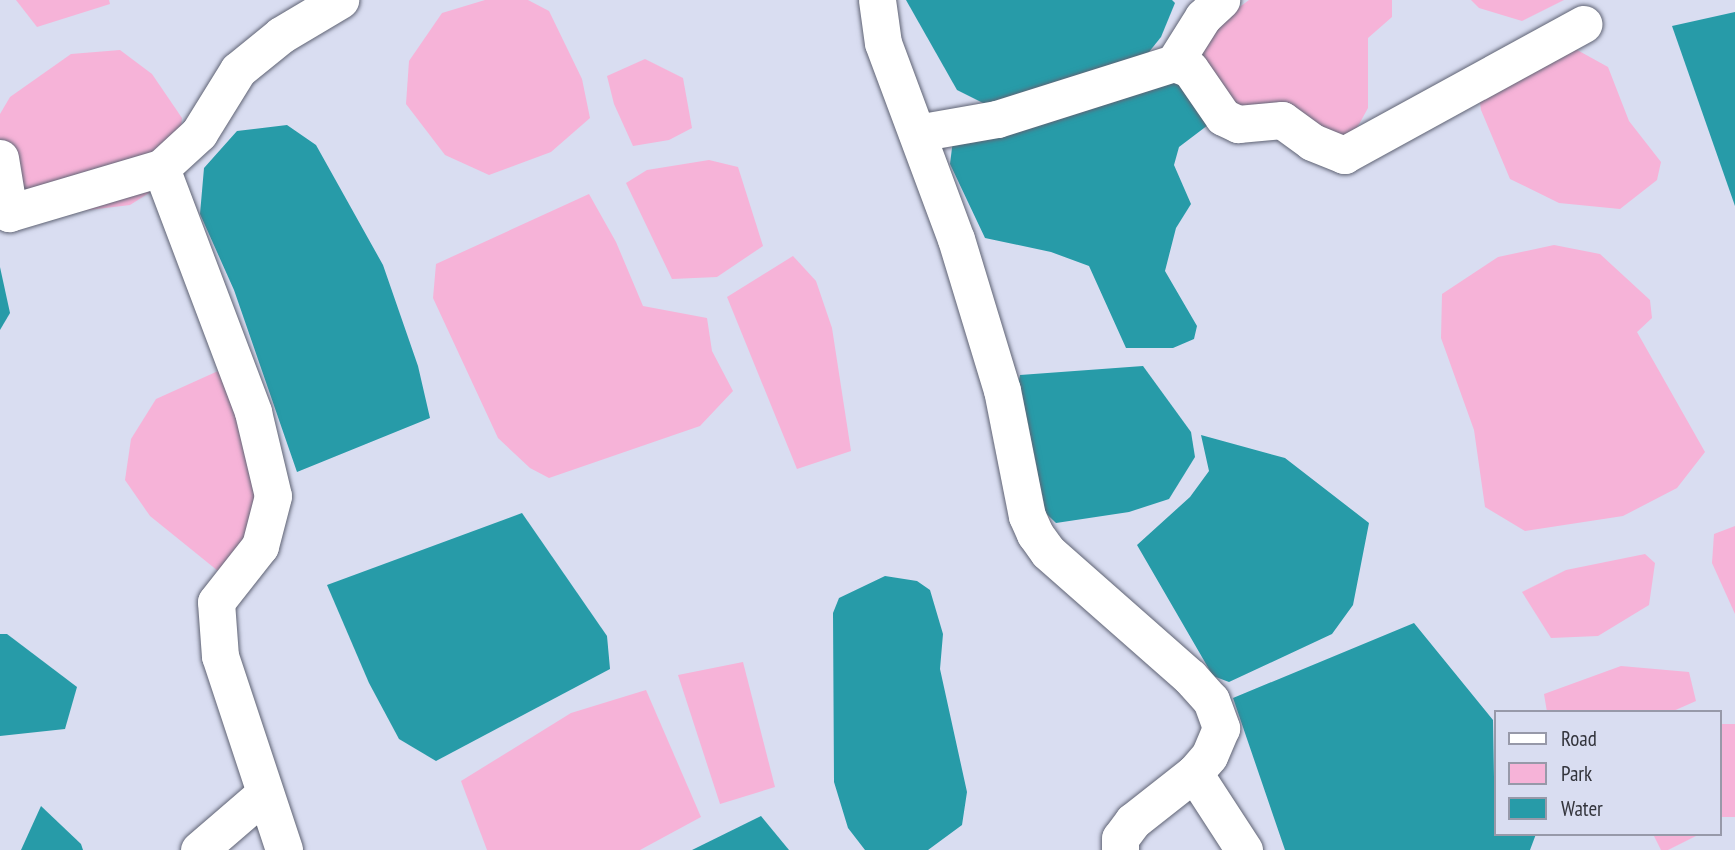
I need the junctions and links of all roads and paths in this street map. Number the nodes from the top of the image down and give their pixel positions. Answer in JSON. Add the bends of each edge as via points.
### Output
{"nodes":[{"id":1,"x":340,"y":0,"type":"edge"},
{"id":2,"x":877,"y":0,"type":"edge"},
{"id":3,"x":1221,"y":0,"type":"edge"},
{"id":4,"x":1583,"y":24,"type":"dead end"},
{"id":5,"x":1174,"y":63,"type":"junction"},
{"id":6,"x":917,"y":133,"type":"junction"},
{"id":7,"x":0,"y":159,"type":"edge"},
{"id":8,"x":161,"y":168,"type":"junction"},
{"id":9,"x":1194,"y":773,"type":"junction"},
{"id":10,"x":265,"y":793,"type":"junction"},
{"id":11,"x":199,"y":850,"type":"edge"},
{"id":12,"x":284,"y":850,"type":"edge"},
{"id":13,"x":1119,"y":850,"type":"edge"},
{"id":14,"x":1244,"y":850,"type":"edge"}],
"edges":[{"from":1,"to":8,"type":"street","via":[[281,35],[238,70],[199,133]]},
{"from":2,"to":6,"type":"street","via":[[883,43]]},
{"from":3,"to":5,"type":"street","via":[[1203,17]]},
{"from":4,"to":5,"type":"street","via":[[1344,155],[1312,142],[1282,120],[1238,124],[1223,117],[1189,69]]},
{"from":5,"to":6,"type":"street","via":[[997,119]]},
{"from":6,"to":9,"type":"street","via":[[956,239],[1002,390],[1027,516],[1048,552],[1131,622],[1211,700],[1221,728],[1209,756]]},
{"from":7,"to":8,"type":"street","via":[[9,213]]},
{"from":8,"to":10,"type":"street","via":[[253,412],[273,496],[260,546],[216,602],[220,656]]},
{"from":9,"to":13,"type":"street","via":[[1133,821]]},
{"from":9,"to":14,"type":"street"},
{"from":10,"to":11,"type":"street"},
{"from":10,"to":12,"type":"street"}]}
